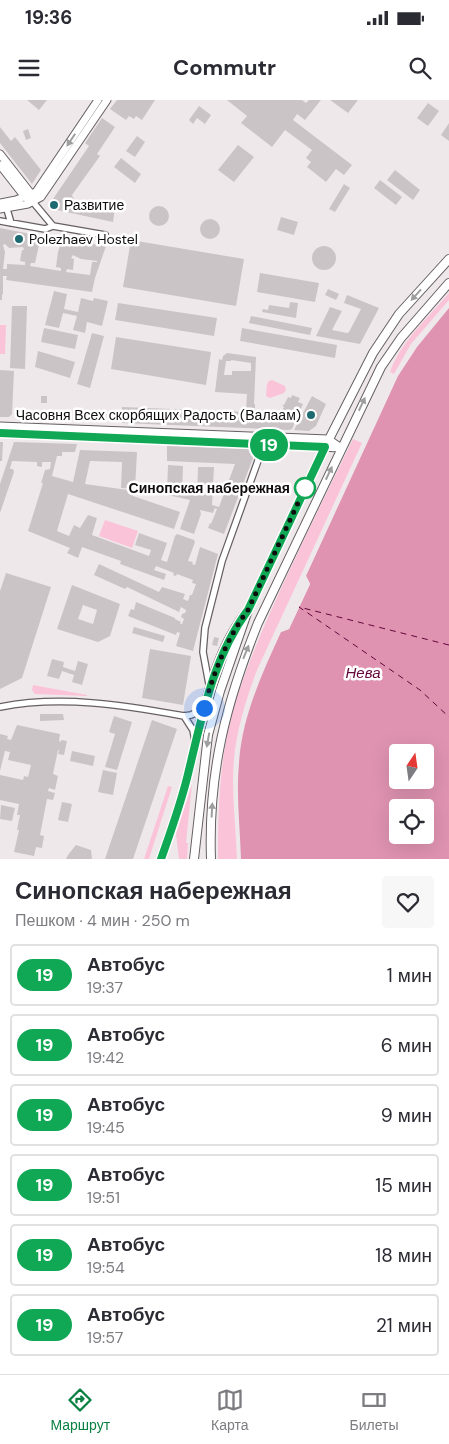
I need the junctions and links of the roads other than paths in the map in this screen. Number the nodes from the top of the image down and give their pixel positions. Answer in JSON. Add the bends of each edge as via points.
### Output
{"nodes":[{"id":1,"x":98,"y":100,"type":"edge"},
{"id":2,"x":108,"y":100,"type":"edge"},
{"id":3,"x":0,"y":154,"type":"edge"},
{"id":4,"x":0,"y":165,"type":"edge"},
{"id":5,"x":30,"y":198,"type":"junction"},
{"id":6,"x":3,"y":205,"type":"edge"},
{"id":7,"x":0,"y":221,"type":"edge"},
{"id":8,"x":11,"y":223,"type":"junction"},
{"id":9,"x":53,"y":226,"type":"junction"},
{"id":10,"x":105,"y":235,"type":"dead end"},
{"id":11,"x":449,"y":259,"type":"edge"},
{"id":12,"x":449,"y":283,"type":"edge"},
{"id":13,"x":0,"y":426,"type":"edge"},
{"id":14,"x":0,"y":433,"type":"edge"},
{"id":15,"x":262,"y":440,"type":"junction"},
{"id":16,"x":326,"y":443,"type":"junction"},
{"id":17,"x":341,"y":448,"type":"junction"},
{"id":18,"x":248,"y":610,"type":"junction"},
{"id":19,"x":209,"y":689,"type":"junction"},
{"id":20,"x":0,"y":707,"type":"edge"},
{"id":21,"x":204,"y":708,"type":"junction"},
{"id":22,"x":184,"y":716,"type":"junction"},
{"id":23,"x":196,"y":741,"type":"junction"},
{"id":24,"x":161,"y":859,"type":"edge"},
{"id":25,"x":194,"y":859,"type":"edge"},
{"id":26,"x":211,"y":859,"type":"edge"}],
"edges":[{"from":1,"to":5,"type":"street","one_way":true},
{"from":2,"to":5,"type":"street","via":[[44,193]]},
{"from":3,"to":5,"type":"street"},
{"from":4,"to":5,"type":"street"},
{"from":5,"to":6,"type":"street"},
{"from":5,"to":9,"type":"street"},
{"from":6,"to":8,"type":"street"},
{"from":7,"to":8,"type":"street"},
{"from":8,"to":9,"type":"street","via":[[45,229]]},
{"from":9,"to":10,"type":"street"},
{"from":11,"to":16,"type":"main road","one_way":true,"via":[[386,332]]},
{"from":17,"to":12,"type":"main road","one_way":true,"via":[[381,367],[406,332]]},
{"from":13,"to":15,"type":"street"},
{"from":14,"to":15,"type":"street"},
{"from":15,"to":16,"type":"street"},
{"from":15,"to":19,"type":"street","via":[[260,455],[218,574],[205,628],[203,652]]},
{"from":16,"to":17,"type":"street"},
{"from":16,"to":18,"type":"main road"},
{"from":26,"to":17,"type":"main road","one_way":true,"via":[[214,781],[230,700],[258,623]]},
{"from":18,"to":19,"type":"main road","via":[[228,643]]},
{"from":18,"to":25,"type":"main road","one_way":true,"via":[[208,735]]},
{"from":19,"to":21,"type":"main road"},
{"from":20,"to":22,"type":"street","via":[[97,702]]},
{"from":21,"to":22,"type":"street"},
{"from":21,"to":23,"type":"main road"},
{"from":22,"to":23,"type":"street"},
{"from":23,"to":24,"type":"main road"}]}
